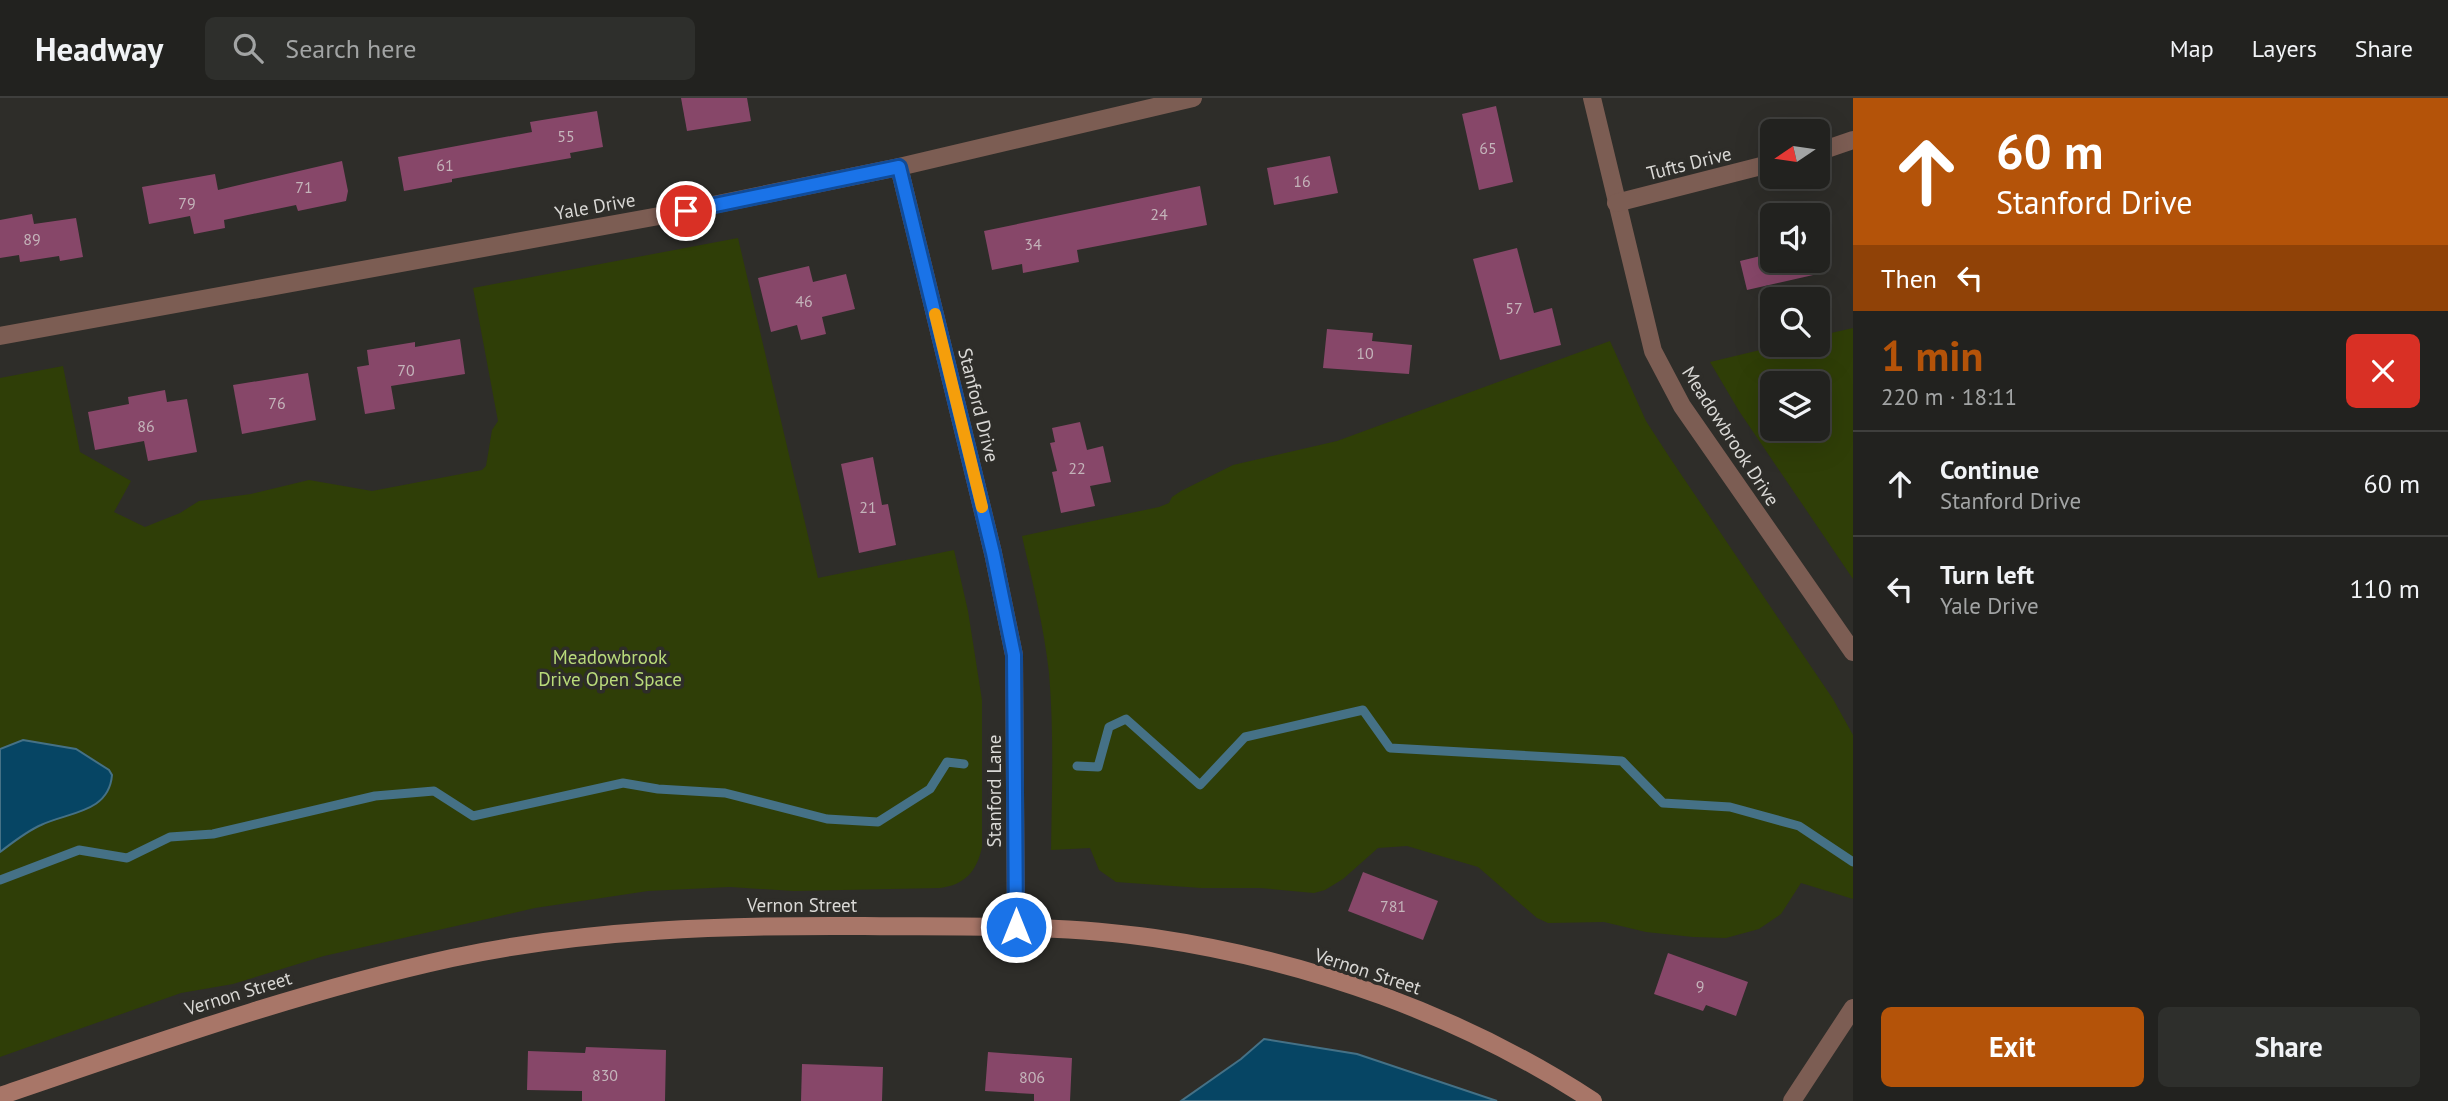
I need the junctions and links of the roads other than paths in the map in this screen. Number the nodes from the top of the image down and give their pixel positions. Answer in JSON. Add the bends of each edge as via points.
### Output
{"nodes":[{"id":1,"x":1193,"y":98,"type":"edge"},
{"id":2,"x":1592,"y":98,"type":"edge"},
{"id":3,"x":1853,"y":140,"type":"edge"},
{"id":4,"x":1830,"y":148,"type":"edge"},
{"id":5,"x":1760,"y":166,"type":"edge"},
{"id":6,"x":899,"y":167,"type":"junction"},
{"id":7,"x":1616,"y":203,"type":"junction"},
{"id":8,"x":0,"y":335,"type":"edge"},
{"id":9,"x":1853,"y":652,"type":"edge"},
{"id":10,"x":1014,"y":655,"type":"joint"},
{"id":11,"x":1016,"y":927,"type":"junction"},
{"id":12,"x":1853,"y":1008,"type":"edge"},
{"id":13,"x":0,"y":1096,"type":"edge"},
{"id":14,"x":1593,"y":1101,"type":"edge"},
{"id":15,"x":1792,"y":1101,"type":"edge"}],
"edges":[{"from":1,"to":6,"type":"street","name":"Yale Drive"},
{"from":2,"to":7,"type":"street","name":"Meadowbrook Drive"},
{"from":3,"to":4,"type":"street"},
{"from":5,"to":7,"type":"street","name":"Tufts Drive"},
{"from":6,"to":8,"type":"street","name":"Yale Drive","via":[[659,216]]},
{"from":6,"to":10,"type":"street","name":"Stanford Drive"},
{"from":7,"to":9,"type":"street","name":"Meadowbrook Drive","via":[[1653,351],[1682,407]]},
{"from":10,"to":11,"type":"street","name":"Stanford Lane"},
{"from":11,"to":13,"type":"street","name":"Vernon Street","via":[[696,927],[587,935],[456,957],[341,984],[167,1037]]},
{"from":11,"to":14,"type":"street","name":"Vernon Street","via":[[1153,938],[1260,959],[1385,995],[1472,1032]]},
{"from":12,"to":15,"type":"street"}]}
